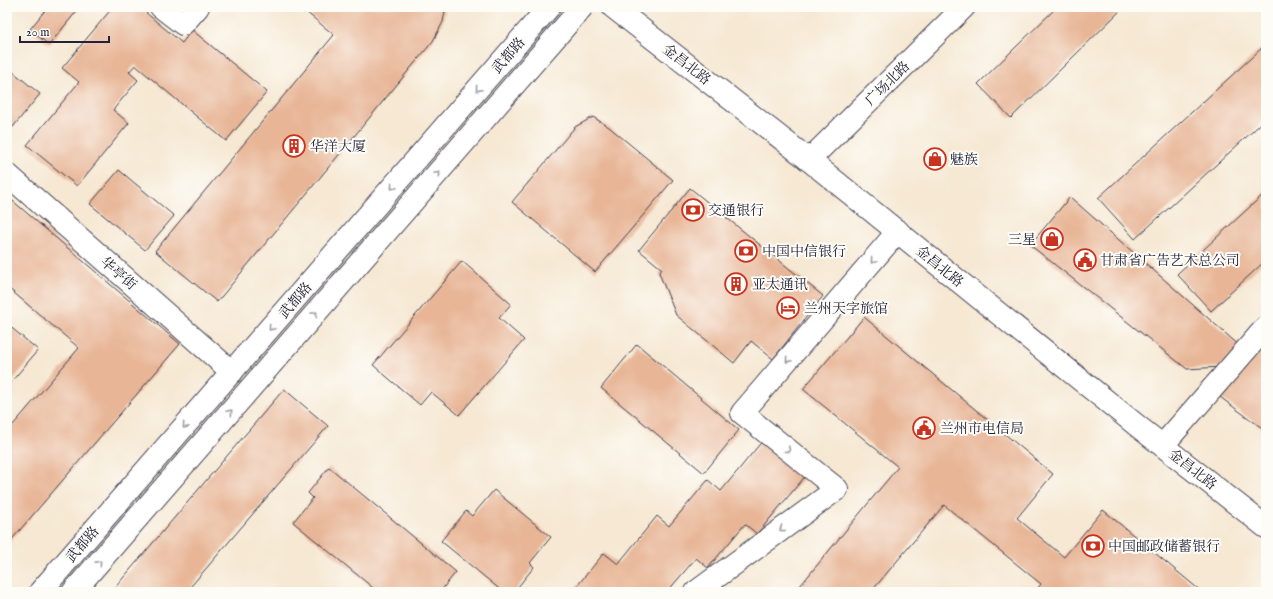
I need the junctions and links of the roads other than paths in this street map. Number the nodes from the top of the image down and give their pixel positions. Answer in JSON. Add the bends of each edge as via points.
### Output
{"nodes":[{"id":1,"x":161,"y":7,"type":"edge"},
{"id":2,"x":198,"y":7,"type":"edge"},
{"id":3,"x":550,"y":7,"type":"edge"},
{"id":4,"x":582,"y":7,"type":"edge"},
{"id":5,"x":613,"y":7,"type":"edge"},
{"id":6,"x":964,"y":7,"type":"edge"},
{"id":7,"x":809,"y":160,"type":"junction"},
{"id":8,"x":7,"y":174,"type":"edge"},
{"id":9,"x":898,"y":231,"type":"junction"},
{"id":10,"x":1266,"y":327,"type":"edge"},
{"id":11,"x":232,"y":372,"type":"junction"},
{"id":12,"x":1162,"y":445,"type":"junction"},
{"id":13,"x":1266,"y":527,"type":"edge"},
{"id":14,"x":40,"y":592,"type":"edge"},
{"id":15,"x":73,"y":592,"type":"edge"},
{"id":16,"x":696,"y":592,"type":"edge"}],
"edges":[{"from":1,"to":2,"type":"main road","via":[[183,24]]},
{"from":3,"to":11,"type":"main road","name":"武都路","one_way":true},
{"from":15,"to":4,"type":"main road","name":"武都路","one_way":true},
{"from":5,"to":7,"type":"main road","name":"金昌北路"},
{"from":6,"to":7,"type":"main road","name":"广场北路"},
{"from":7,"to":9,"type":"main road","name":"金昌北路"},
{"from":8,"to":11,"type":"main road","name":"华亭街"},
{"from":9,"to":12,"type":"main road","name":"金昌北路"},
{"from":9,"to":16,"type":"main road","one_way":true,"via":[[742,414],[837,490]]},
{"from":10,"to":12,"type":"main road"},
{"from":11,"to":14,"type":"main road","name":"武都路","one_way":true},
{"from":12,"to":13,"type":"main road","name":"金昌北路"}]}
